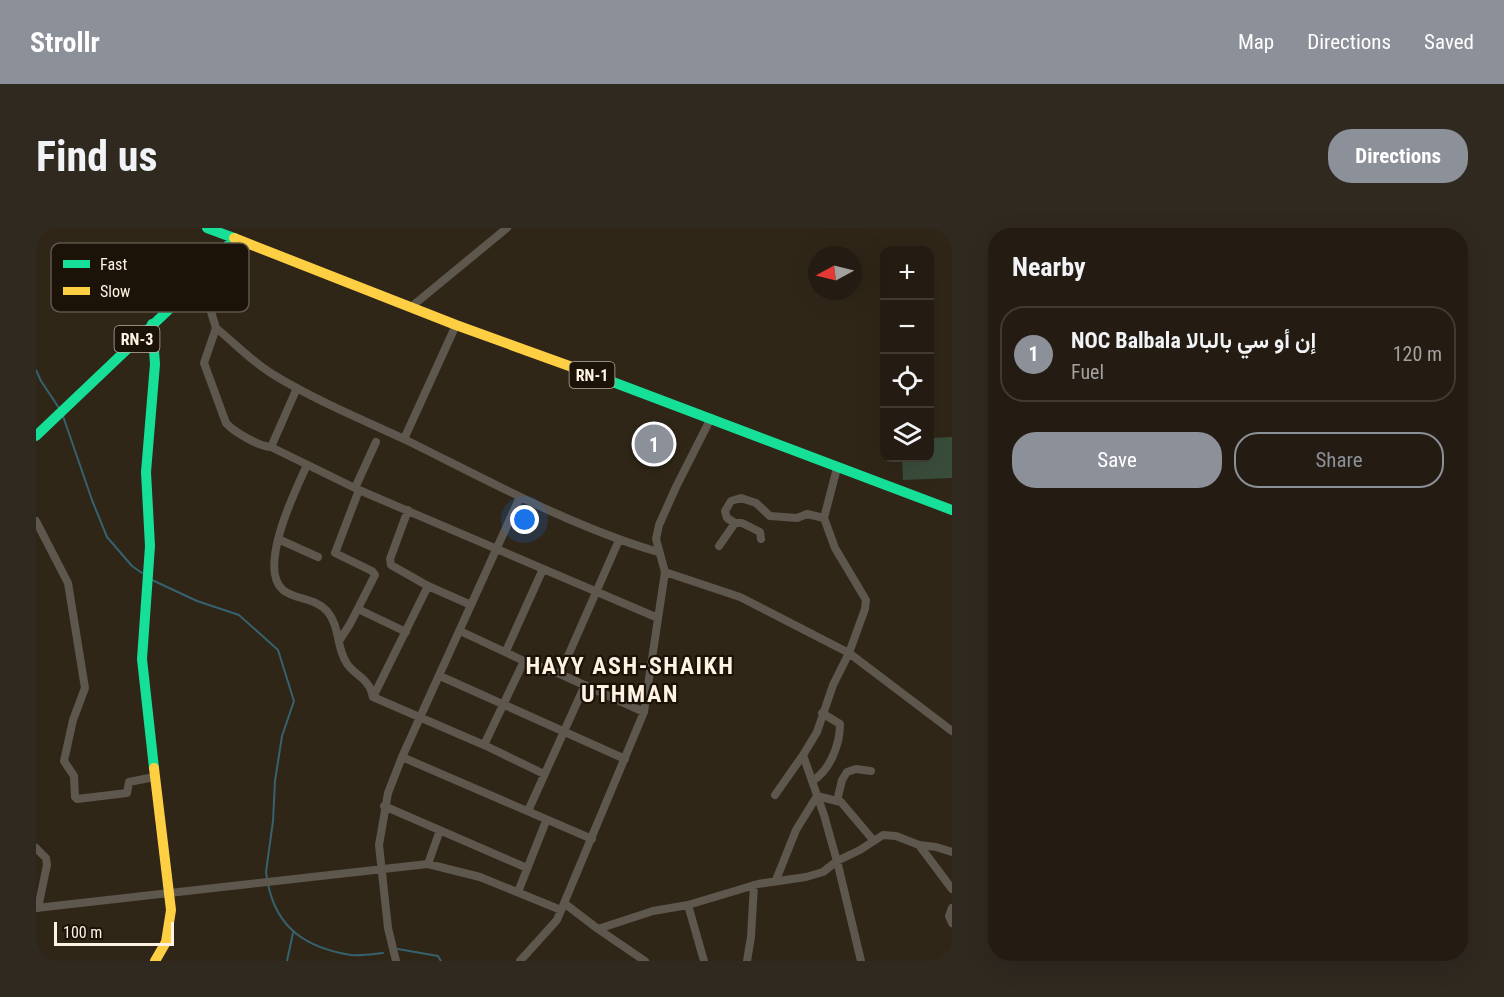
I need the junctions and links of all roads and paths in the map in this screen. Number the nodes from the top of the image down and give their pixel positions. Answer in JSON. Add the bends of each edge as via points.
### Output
{"nodes":[{"id":1,"x":207,"y":228,"type":"edge"},
{"id":2,"x":507,"y":228,"type":"edge"},
{"id":3,"x":234,"y":238,"type":"junction"},
{"id":4,"x":230,"y":243,"type":"edge"},
{"id":5,"x":247,"y":243,"type":"edge"},
{"id":6,"x":249,"y":244,"type":"edge"},
{"id":7,"x":411,"y":307,"type":"junction"},
{"id":8,"x":165,"y":312,"type":"edge"},
{"id":9,"x":211,"y":312,"type":"edge"},
{"id":10,"x":152,"y":324,"type":"junction"},
{"id":11,"x":456,"y":325,"type":"junction"},
{"id":12,"x":216,"y":328,"type":"junction"},
{"id":13,"x":297,"y":388,"type":"junction"},
{"id":14,"x":711,"y":418,"type":"junction"},
{"id":15,"x":36,"y":436,"type":"edge"},
{"id":16,"x":404,"y":439,"type":"junction"},
{"id":17,"x":376,"y":442,"type":"dead end"},
{"id":18,"x":271,"y":447,"type":"junction"},
{"id":19,"x":307,"y":465,"type":"junction"},
{"id":20,"x":837,"y":468,"type":"junction"},
{"id":21,"x":357,"y":489,"type":"junction"},
{"id":22,"x":520,"y":497,"type":"junction"},
{"id":23,"x":408,"y":510,"type":"junction"},
{"id":24,"x":952,"y":510,"type":"edge"},
{"id":25,"x":824,"y":518,"type":"junction"},
{"id":26,"x":36,"y":521,"type":"edge"},
{"id":27,"x":735,"y":523,"type":"junction"},
{"id":28,"x":278,"y":539,"type":"junction"},
{"id":29,"x":761,"y":539,"type":"dead end"},
{"id":30,"x":619,"y":540,"type":"junction"},
{"id":31,"x":719,"y":546,"type":"dead end"},
{"id":32,"x":497,"y":548,"type":"junction"},
{"id":33,"x":658,"y":552,"type":"junction"},
{"id":34,"x":318,"y":557,"type":"dead end"},
{"id":35,"x":543,"y":569,"type":"junction"},
{"id":36,"x":665,"y":572,"type":"junction"},
{"id":37,"x":428,"y":586,"type":"junction"},
{"id":38,"x":596,"y":592,"type":"junction"},
{"id":39,"x":471,"y":604,"type":"junction"},
{"id":40,"x":358,"y":609,"type":"junction"},
{"id":41,"x":658,"y":618,"type":"junction"},
{"id":42,"x":460,"y":631,"type":"junction"},
{"id":43,"x":406,"y":632,"type":"junction"},
{"id":44,"x":339,"y":641,"type":"junction"},
{"id":45,"x":506,"y":651,"type":"junction"},
{"id":46,"x":849,"y":653,"type":"junction"},
{"id":47,"x":524,"y":661,"type":"junction"},
{"id":48,"x":560,"y":674,"type":"junction"},
{"id":49,"x":440,"y":676,"type":"junction"},
{"id":50,"x":585,"y":685,"type":"junction"},
{"id":51,"x":373,"y":698,"type":"junction"},
{"id":52,"x":503,"y":704,"type":"junction"},
{"id":53,"x":644,"y":712,"type":"junction"},
{"id":54,"x":822,"y":713,"type":"junction"},
{"id":55,"x":421,"y":718,"type":"junction"},
{"id":56,"x":952,"y":732,"type":"edge"},
{"id":57,"x":565,"y":733,"type":"junction"},
{"id":58,"x":484,"y":745,"type":"junction"},
{"id":59,"x":803,"y":755,"type":"junction"},
{"id":60,"x":402,"y":757,"type":"junction"},
{"id":61,"x":625,"y":759,"type":"junction"},
{"id":62,"x":871,"y":771,"type":"dead end"},
{"id":63,"x":544,"y":774,"type":"junction"},
{"id":64,"x":154,"y":777,"type":"junction"},
{"id":65,"x":812,"y":781,"type":"junction"},
{"id":66,"x":775,"y":795,"type":"dead end"},
{"id":67,"x":817,"y":796,"type":"junction"},
{"id":68,"x":837,"y":801,"type":"junction"},
{"id":69,"x":384,"y":806,"type":"junction"},
{"id":70,"x":528,"y":811,"type":"junction"},
{"id":71,"x":546,"y":821,"type":"junction"},
{"id":72,"x":440,"y":830,"type":"junction"},
{"id":73,"x":592,"y":839,"type":"junction"},
{"id":74,"x":874,"y":841,"type":"junction"},
{"id":75,"x":919,"y":845,"type":"junction"},
{"id":76,"x":36,"y":848,"type":"edge"},
{"id":77,"x":952,"y":852,"type":"edge"},
{"id":78,"x":837,"y":861,"type":"junction"},
{"id":79,"x":428,"y":864,"type":"junction"},
{"id":80,"x":527,"y":868,"type":"junction"},
{"id":81,"x":381,"y":870,"type":"junction"},
{"id":82,"x":776,"y":880,"type":"junction"},
{"id":83,"x":754,"y":885,"type":"junction"},
{"id":84,"x":952,"y":889,"type":"edge"},
{"id":85,"x":170,"y":892,"type":"junction"},
{"id":86,"x":518,"y":892,"type":"junction"},
{"id":87,"x":688,"y":905,"type":"junction"},
{"id":88,"x":563,"y":906,"type":"junction"},
{"id":89,"x":37,"y":908,"type":"edge"},
{"id":90,"x":952,"y":908,"type":"edge"},
{"id":91,"x":952,"y":922,"type":"edge"},
{"id":92,"x":598,"y":929,"type":"junction"},
{"id":93,"x":155,"y":961,"type":"edge"},
{"id":94,"x":396,"y":961,"type":"edge"},
{"id":95,"x":520,"y":961,"type":"edge"},
{"id":96,"x":645,"y":961,"type":"edge"},
{"id":97,"x":704,"y":961,"type":"edge"},
{"id":98,"x":747,"y":961,"type":"edge"},
{"id":99,"x":861,"y":961,"type":"edge"}],
"edges":[{"from":1,"to":3,"type":"main road","number":"RN-1"},
{"from":2,"to":7,"type":"street"},
{"from":3,"to":4,"type":"main road","number":"RN-3"},
{"from":3,"to":5,"type":"main road","number":"RN-1"},
{"from":6,"to":7,"type":"main road","number":"RN-1"},
{"from":7,"to":11,"type":"main road","number":"RN-1"},
{"from":8,"to":10,"type":"main road","number":"RN-3"},
{"from":9,"to":12,"type":"street"},
{"from":10,"to":15,"type":"main road","number":"RN-3"},
{"from":10,"to":64,"type":"main road","via":[[155,364],[146,472],[150,546],[141,646]]},
{"from":11,"to":14,"type":"main road","number":"RN-1"},
{"from":11,"to":16,"type":"street"},
{"from":12,"to":13,"type":"street","via":[[272,375]]},
{"from":12,"to":18,"type":"street","via":[[204,363],[226,423],[262,447]]},
{"from":13,"to":16,"type":"street"},
{"from":13,"to":18,"type":"street"},
{"from":14,"to":20,"type":"main road","number":"RN-1"},
{"from":14,"to":33,"type":"street","via":[[659,525]]},
{"from":16,"to":22,"type":"street"},
{"from":17,"to":21,"type":"street"},
{"from":18,"to":19,"type":"street"},
{"from":19,"to":21,"type":"street"},
{"from":19,"to":28,"type":"street"},
{"from":20,"to":24,"type":"main road","number":"RN-1"},
{"from":20,"to":25,"type":"street"},
{"from":21,"to":23,"type":"street"},
{"from":21,"to":40,"type":"street","via":[[334,553],[374,573]]},
{"from":22,"to":30,"type":"street"},
{"from":22,"to":32,"type":"street"},
{"from":23,"to":32,"type":"street"},
{"from":23,"to":37,"type":"street","via":[[391,565]]},
{"from":25,"to":27,"type":"street","via":[[807,513],[797,518],[770,516],[756,503],[741,498],[731,501],[725,511]]},
{"from":25,"to":46,"type":"street","via":[[866,600]]},
{"from":26,"to":64,"type":"street","via":[[68,583],[85,688],[64,761],[74,776],[75,797],[120,795],[127,793],[129,782]]},
{"from":27,"to":29,"type":"street","via":[[742,522],[760,532]]},
{"from":27,"to":31,"type":"street"},
{"from":28,"to":34,"type":"street"},
{"from":28,"to":44,"type":"street","via":[[278,584],[284,591],[311,599],[326,609]]},
{"from":30,"to":33,"type":"street"},
{"from":30,"to":38,"type":"street"},
{"from":32,"to":35,"type":"street"},
{"from":32,"to":39,"type":"street"},
{"from":33,"to":36,"type":"street"},
{"from":35,"to":38,"type":"street"},
{"from":35,"to":45,"type":"street"},
{"from":36,"to":41,"type":"street"},
{"from":36,"to":46,"type":"street","via":[[740,597]]},
{"from":37,"to":39,"type":"street"},
{"from":37,"to":43,"type":"street"},
{"from":38,"to":41,"type":"street"},
{"from":38,"to":48,"type":"street"},
{"from":39,"to":42,"type":"street"},
{"from":40,"to":43,"type":"street"},
{"from":40,"to":44,"type":"street"},
{"from":41,"to":53,"type":"street"},
{"from":42,"to":45,"type":"street"},
{"from":42,"to":49,"type":"street"},
{"from":43,"to":51,"type":"street"},
{"from":44,"to":51,"type":"street","via":[[347,664],[368,684]]},
{"from":45,"to":47,"type":"street"},
{"from":46,"to":54,"type":"street"},
{"from":46,"to":56,"type":"street"},
{"from":47,"to":48,"type":"street"},
{"from":47,"to":52,"type":"street"},
{"from":48,"to":50,"type":"street"},
{"from":49,"to":52,"type":"street"},
{"from":49,"to":55,"type":"street"},
{"from":50,"to":53,"type":"street"},
{"from":50,"to":57,"type":"street"},
{"from":51,"to":55,"type":"street"},
{"from":52,"to":57,"type":"street"},
{"from":52,"to":58,"type":"street"},
{"from":53,"to":61,"type":"street"},
{"from":54,"to":59,"type":"street","via":[[817,732]]},
{"from":54,"to":65,"type":"street","via":[[840,724],[840,730],[830,763]]},
{"from":55,"to":58,"type":"street"},
{"from":55,"to":60,"type":"street"},
{"from":57,"to":61,"type":"street"},
{"from":57,"to":63,"type":"street"},
{"from":58,"to":63,"type":"street"},
{"from":59,"to":65,"type":"street"},
{"from":59,"to":66,"type":"street"},
{"from":60,"to":69,"type":"street"},
{"from":60,"to":70,"type":"street"},
{"from":61,"to":73,"type":"street"},
{"from":62,"to":68,"type":"street","via":[[847,771]]},
{"from":63,"to":70,"type":"street"},
{"from":64,"to":85,"type":"main road"},
{"from":65,"to":67,"type":"street"},
{"from":67,"to":68,"type":"street"},
{"from":67,"to":78,"type":"street"},
{"from":67,"to":82,"type":"street","via":[[796,830]]},
{"from":68,"to":74,"type":"street"},
{"from":69,"to":72,"type":"street"},
{"from":69,"to":81,"type":"street","via":[[379,845]]},
{"from":70,"to":71,"type":"street"},
{"from":71,"to":73,"type":"street"},
{"from":71,"to":80,"type":"street"},
{"from":72,"to":79,"type":"street"},
{"from":72,"to":80,"type":"street"},
{"from":73,"to":88,"type":"street"},
{"from":74,"to":75,"type":"street","via":[[883,835],[896,836]]},
{"from":74,"to":78,"type":"street"},
{"from":75,"to":77,"type":"street"},
{"from":75,"to":84,"type":"street"},
{"from":76,"to":89,"type":"street","via":[[47,865]]},
{"from":78,"to":82,"type":"street","via":[[823,872]]},
{"from":78,"to":99,"type":"street"},
{"from":79,"to":81,"type":"street"},
{"from":79,"to":86,"type":"street","via":[[480,877]]},
{"from":80,"to":86,"type":"street"},
{"from":81,"to":85,"type":"street"},
{"from":81,"to":94,"type":"street"},
{"from":82,"to":83,"type":"street"},
{"from":83,"to":87,"type":"street"},
{"from":83,"to":98,"type":"street"},
{"from":85,"to":89,"type":"street"},
{"from":85,"to":93,"type":"main road","via":[[169,930]]},
{"from":86,"to":88,"type":"street"},
{"from":87,"to":92,"type":"street","via":[[653,911]]},
{"from":87,"to":97,"type":"street"},
{"from":88,"to":92,"type":"street"},
{"from":88,"to":95,"type":"street","via":[[557,920]]},
{"from":90,"to":91,"type":"street"},
{"from":92,"to":96,"type":"street"}]}
